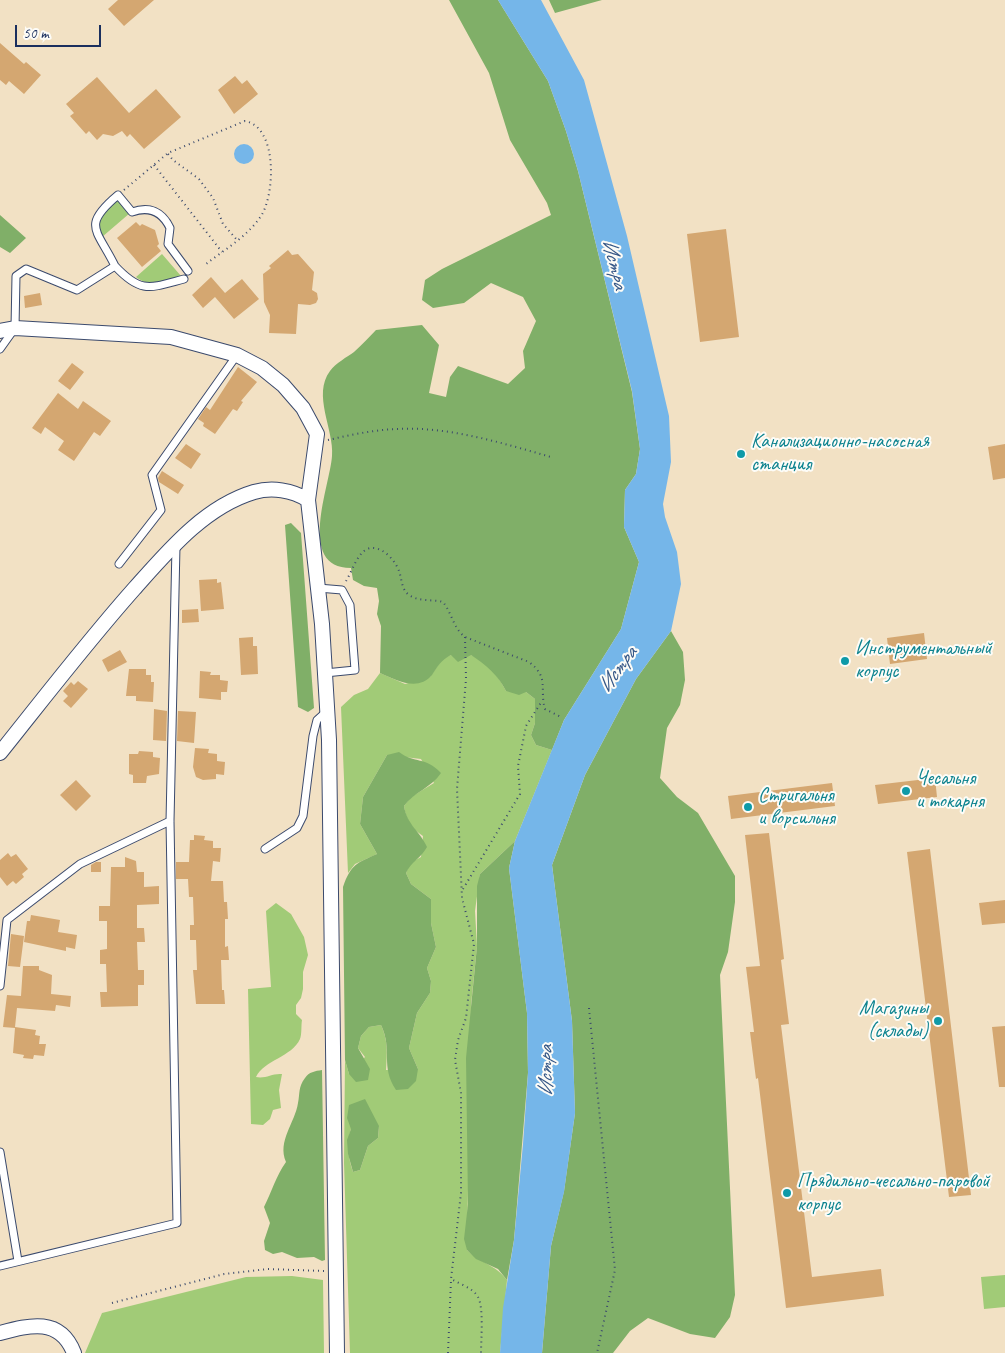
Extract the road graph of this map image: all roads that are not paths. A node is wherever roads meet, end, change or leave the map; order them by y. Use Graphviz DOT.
graph roads {
  1 [pos="115,266"];
  2 [pos="188,271"];
  3 [pos="184,279"];
  4 [pos="15,328"];
  5 [pos="0,331"];
  6 [pos="0,349"];
  7 [pos="237,355"];
  8 [pos="308,500"];
  9 [pos="176,543"];
  10 [pos="119,564"];
  11 [pos="318,588"];
  12 [pos="325,672"];
  13 [pos="327,711"];
  14 [pos="0,753"];
  15 [pos="170,821"];
  16 [pos="265,849"];
  17 [pos="0,986"];
  18 [pos="0,1152"];
  19 [pos="18,1261"];
  20 [pos="0,1266"];
  21 [pos="0,1333"];
  22 [pos="74,1353"];
  23 [pos="337,1353"];
  1 -- 2 [label="lane"];
  1 -- 3 [label="lane"];
  1 -- 4 [label="lane"];
  4 -- 5 [label="street"];
  4 -- 6 [label="lane"];
  4 -- 7 [label="street"];
  7 -- 8 [label="street"];
  7 -- 10 [label="lane"];
  8 -- 9 [label="street"];
  8 -- 11 [label="street"];
  9 -- 14 [label="street"];
  9 -- 15 [label="lane"];
  11 -- 12 [label="street"];
  11 -- 12 [label="lane"];
  12 -- 13 [label="street"];
  13 -- 16 [label="lane"];
  13 -- 23 [label="street"];
  15 -- 17 [label="lane"];
  15 -- 19 [label="lane"];
  18 -- 19 [label="lane"];
  19 -- 20 [label="lane"];
  21 -- 22 [label="street"];
}
